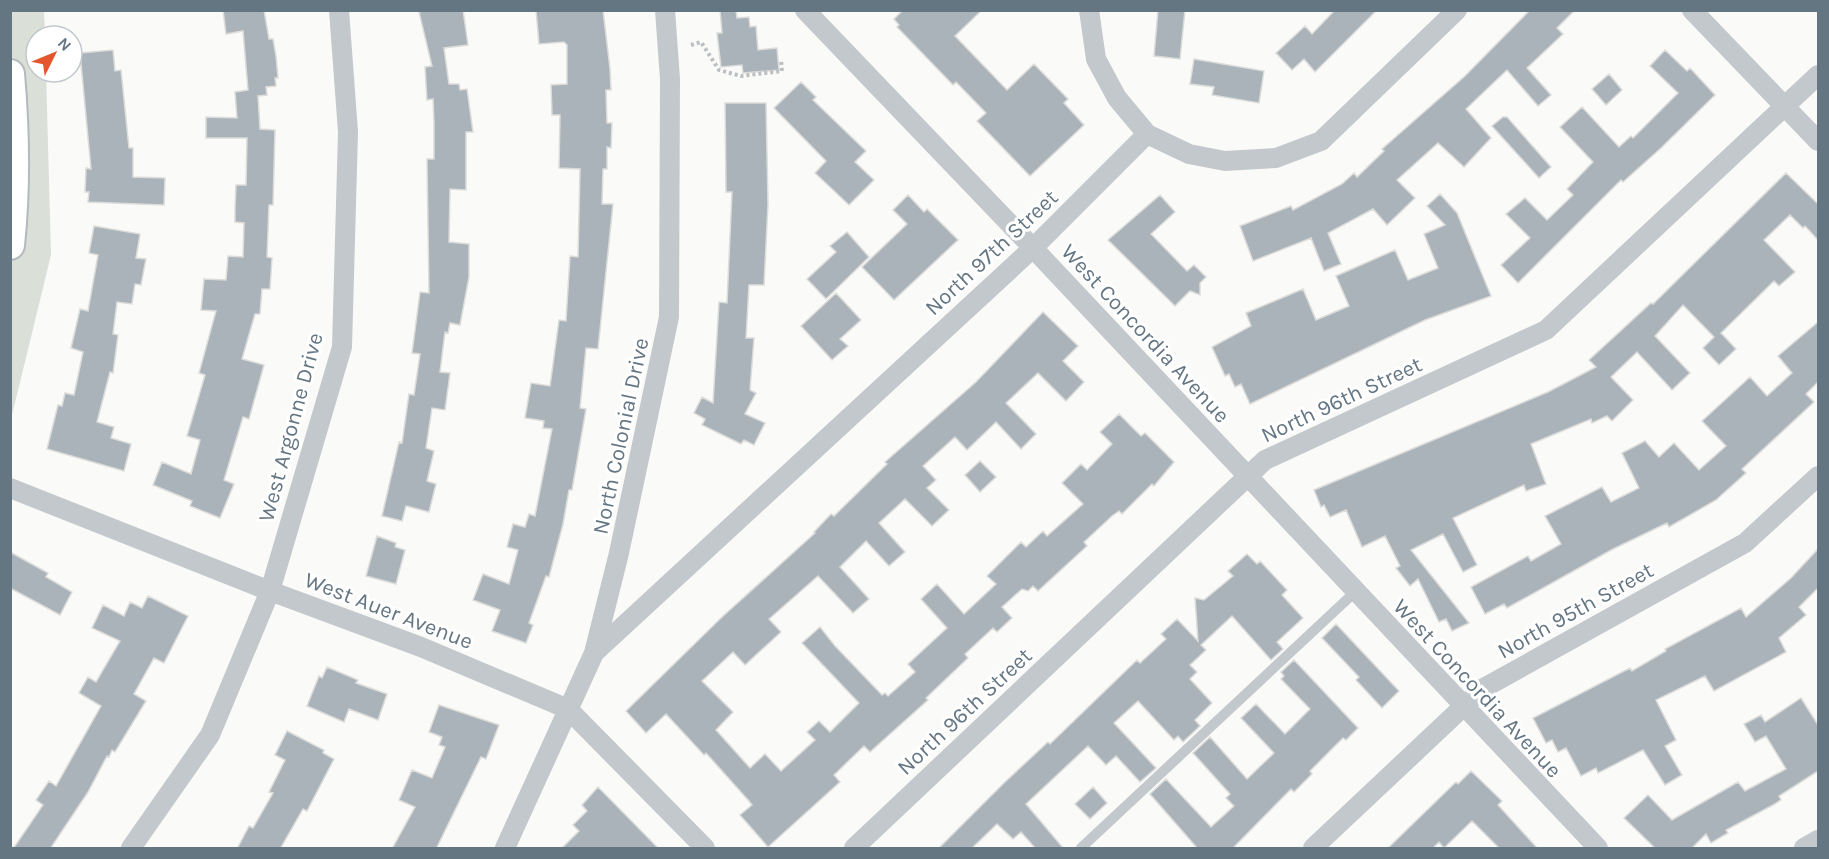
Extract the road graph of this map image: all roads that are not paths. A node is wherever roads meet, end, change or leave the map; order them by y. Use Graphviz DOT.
graph roads {
  1 [pos="339,10"];
  2 [pos="664,10"];
  3 [pos="805,10"];
  4 [pos="1089,10"];
  5 [pos="1457,10"];
  6 [pos="1692,10"];
  7 [pos="10,74"];
  8 [pos="1818,75"];
  9 [pos="1785,106"];
  10 [pos="1147,134"];
  11 [pos="1818,141"];
  12 [pos="10,245"];
  13 [pos="1033,248"];
  14 [pos="1247,476"];
  15 [pos="1818,476"];
  16 [pos="10,488"];
  17 [pos="270,591"];
  18 [pos="1355,592"];
  19 [pos="594,653"];
  20 [pos="1462,706"];
  21 [pos="568,709"];
  22 [pos="1818,840"];
  23 [pos="131,849"];
  24 [pos="505,849"];
  25 [pos="705,849"];
  26 [pos="854,849"];
  27 [pos="1081,849"];
  28 [pos="1313,849"];
  29 [pos="1598,849"];
  30 [pos="1804,849"];
  1 -- 17 [label="street, West Argonne Drive"];
  2 -- 19 [label="street, North Colonial Drive"];
  3 -- 13 [label="street, West Concordia Avenue"];
  4 -- 10 [label="street"];
  5 -- 10 [label="street"];
  6 -- 9 [label="street"];
  7 -- 12 [label="street"];
  8 -- 9 [label="street, North 96th Street"];
  9 -- 11 [label="street"];
  9 -- 14 [label="street, North 96th Street"];
  10 -- 13 [label="street, North 97th Street"];
  13 -- 14 [label="street, West Concordia Avenue"];
  13 -- 19 [label="street, North 97th Street"];
  14 -- 18 [label="street, West Concordia Avenue"];
  14 -- 26 [label="street, North 96th Street"];
  15 -- 20 [label="street, North 95th Street"];
  16 -- 17 [label="street, West Auer Avenue"];
  17 -- 21 [label="street, West Auer Avenue"];
  17 -- 23 [label="street, West Argonne Drive"];
  18 -- 20 [label="street, West Concordia Avenue"];
  18 -- 27 [label="lane"];
  19 -- 21 [label="street, North Colonial Drive"];
  20 -- 28 [label="street, North 95th Street"];
  20 -- 29 [label="street, West Concordia Avenue"];
  21 -- 24 [label="street, North Colonial Drive"];
  21 -- 25 [label="street, West Auer Avenue"];
  22 -- 30 [label="street"];
}
